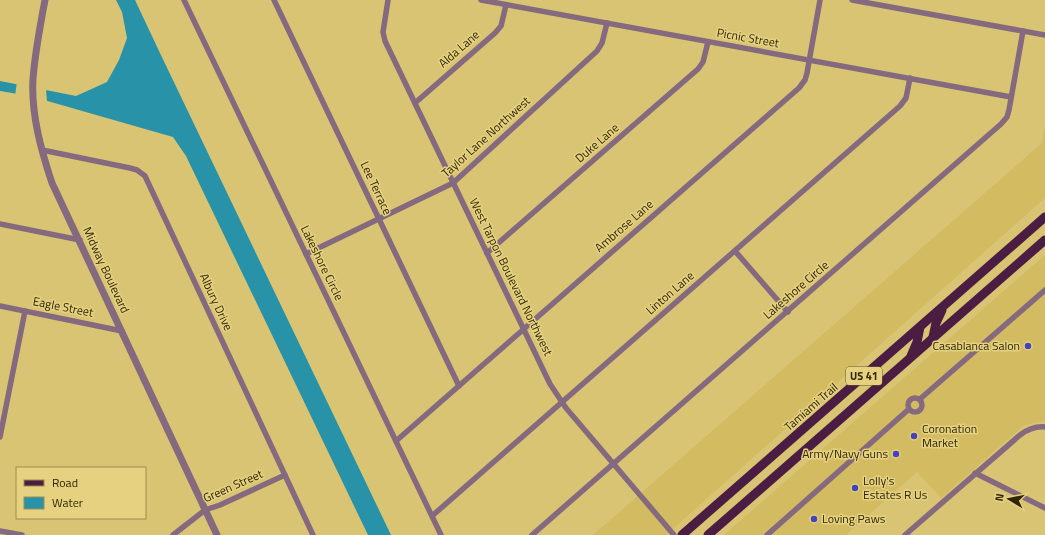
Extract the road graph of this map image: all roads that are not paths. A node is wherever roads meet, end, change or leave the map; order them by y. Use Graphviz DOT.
graph roads {
  1 [pos="45,0"];
  2 [pos="184,0"];
  3 [pos="274,0"];
  4 [pos="388,0"];
  5 [pos="481,0"];
  6 [pos="820,0"];
  7 [pos="852,0"];
  8 [pos="506,4"];
  9 [pos="607,23"];
  10 [pos="1023,31"];
  11 [pos="1045,35"];
  12 [pos="708,42"];
  13 [pos="809,60"];
  14 [pos="910,78"];
  15 [pos="1011,97"];
  16 [pos="415,103"];
  17 [pos="42,150"];
  18 [pos="453,183"];
  19 [pos="1045,217"];
  20 [pos="378,219"];
  21 [pos="0,224"];
  22 [pos="80,240"];
  23 [pos="1045,240"];
  24 [pos="735,251"];
  25 [pos="306,254"];
  26 [pos="487,254"];
  27 [pos="1045,290"];
  28 [pos="944,305"];
  29 [pos="0,306"];
  30 [pos="26,311"];
  31 [pos="788,312"];
  32 [pos="920,327"];
  33 [pos="524,329"];
  34 [pos="122,331"];
  35 [pos="934,338"];
  36 [pos="909,359"];
  37 [pos="459,386"];
  38 [pos="920,400"];
  39 [pos="562,403"];
  40 [pos="909,409"];
  41 [pos="1045,427"];
  42 [pos="0,437"];
  43 [pos="396,441"];
  44 [pos="614,464"];
  45 [pos="975,473"];
  46 [pos="285,475"];
  47 [pos="1045,508"];
  48 [pos="206,510"];
  49 [pos="432,516"];
  50 [pos="0,531"];
  51 [pos="907,533"];
  52 [pos="22,535"];
  53 [pos="173,535"];
  54 [pos="217,535"];
  55 [pos="313,535"];
  56 [pos="441,535"];
  57 [pos="532,535"];
  58 [pos="674,535"];
  59 [pos="682,535"];
  60 [pos="708,535"];
  61 [pos="767,535"];
  62 [pos="916,535"];
  1 -- 17 [label="street, Midway Boulevard"];
  2 -- 25 [label="street, Lakeshore Circle"];
  3 -- 20 [label="street, Lee Terrace"];
  4 -- 16 [label="street, West Tarpon Boulevard Northwest"];
  5 -- 8 [label="street, Picnic Street"];
  6 -- 13 [label="street, Ambrose Lane"];
  7 -- 10 [label="street"];
  8 -- 9 [label="street, Picnic Street"];
  8 -- 16 [label="street, Alda Lane"];
  9 -- 12 [label="street, Picnic Street"];
  9 -- 18 [label="street, Taylor Lane Northwest"];
  10 -- 11 [label="street"];
  10 -- 15 [label="street, Lakeshore Circle"];
  12 -- 13 [label="street, Picnic Street"];
  12 -- 26 [label="street, Duke Lane"];
  13 -- 14 [label="street, Picnic Street"];
  13 -- 33 [label="street, Ambrose Lane"];
  14 -- 15 [label="street, Picnic Street"];
  14 -- 24 [label="street, Linton Lane"];
  15 -- 31 [label="street, Lakeshore Circle"];
  16 -- 18 [label="street, West Tarpon Boulevard Northwest"];
  17 -- 22 [label="street, Midway Boulevard"];
  17 -- 46 [label="street, Albury Drive"];
  18 -- 20 [label="street, Taylor Lane Northwest"];
  18 -- 26 [label="street, West Tarpon Boulevard Northwest"];
  19 -- 28 [label="main road, Tamiami Trail / US 41"];
  20 -- 25 [label="street, Taylor Lane Northwest"];
  20 -- 37 [label="street, Lee Terrace"];
  21 -- 22 [label="street"];
  22 -- 34 [label="street, Midway Boulevard"];
  23 -- 35 [label="main road, US 41"];
  24 -- 31 [label="street"];
  24 -- 39 [label="street, Linton Lane"];
  25 -- 43 [label="street, Lakeshore Circle"];
  26 -- 33 [label="street, West Tarpon Boulevard Northwest"];
  27 -- 38 [label="street"];
  28 -- 32 [label="main road, Tamiami Trail / US 41"];
  28 -- 35 [label="main road"];
  29 -- 30 [label="street, Eagle Street"];
  30 -- 34 [label="street, Eagle Street"];
  30 -- 42 [label="street"];
  31 -- 44 [label="street, Lakeshore Circle"];
  32 -- 36 [label="main road"];
  32 -- 59 [label="main road, Tamiami Trail / US 41"];
  33 -- 37 [label="street, Ambrose Lane"];
  33 -- 39 [label="street, West Tarpon Boulevard Northwest"];
  34 -- 48 [label="street, Midway Boulevard"];
  35 -- 36 [label="main road, US 41"];
  36 -- 60 [label="main road, US 41"];
  37 -- 43 [label="street, Ambrose Lane"];
  38 -- 40 [label="street"];
  38 -- 40 [label="street"];
  39 -- 44 [label="street, West Tarpon Boulevard Northwest"];
  39 -- 49 [label="street, Linton Lane"];
  40 -- 61 [label="street"];
  41 -- 45 [label="street"];
  43 -- 49 [label="street, Lakeshore Circle"];
  44 -- 57 [label="street, Lakeshore Circle"];
  44 -- 58 [label="street, West Tarpon Boulevard Northwest"];
  45 -- 47 [label="street"];
  45 -- 51 [label="street"];
  46 -- 48 [label="street, Green Street"];
  46 -- 55 [label="street, Albury Drive"];
  48 -- 53 [label="street, Green Street"];
  48 -- 54 [label="street, Midway Boulevard"];
  49 -- 56 [label="street, Lakeshore Circle"];
  50 -- 52 [label="street"];
  51 -- 62 [label="street"];
}
